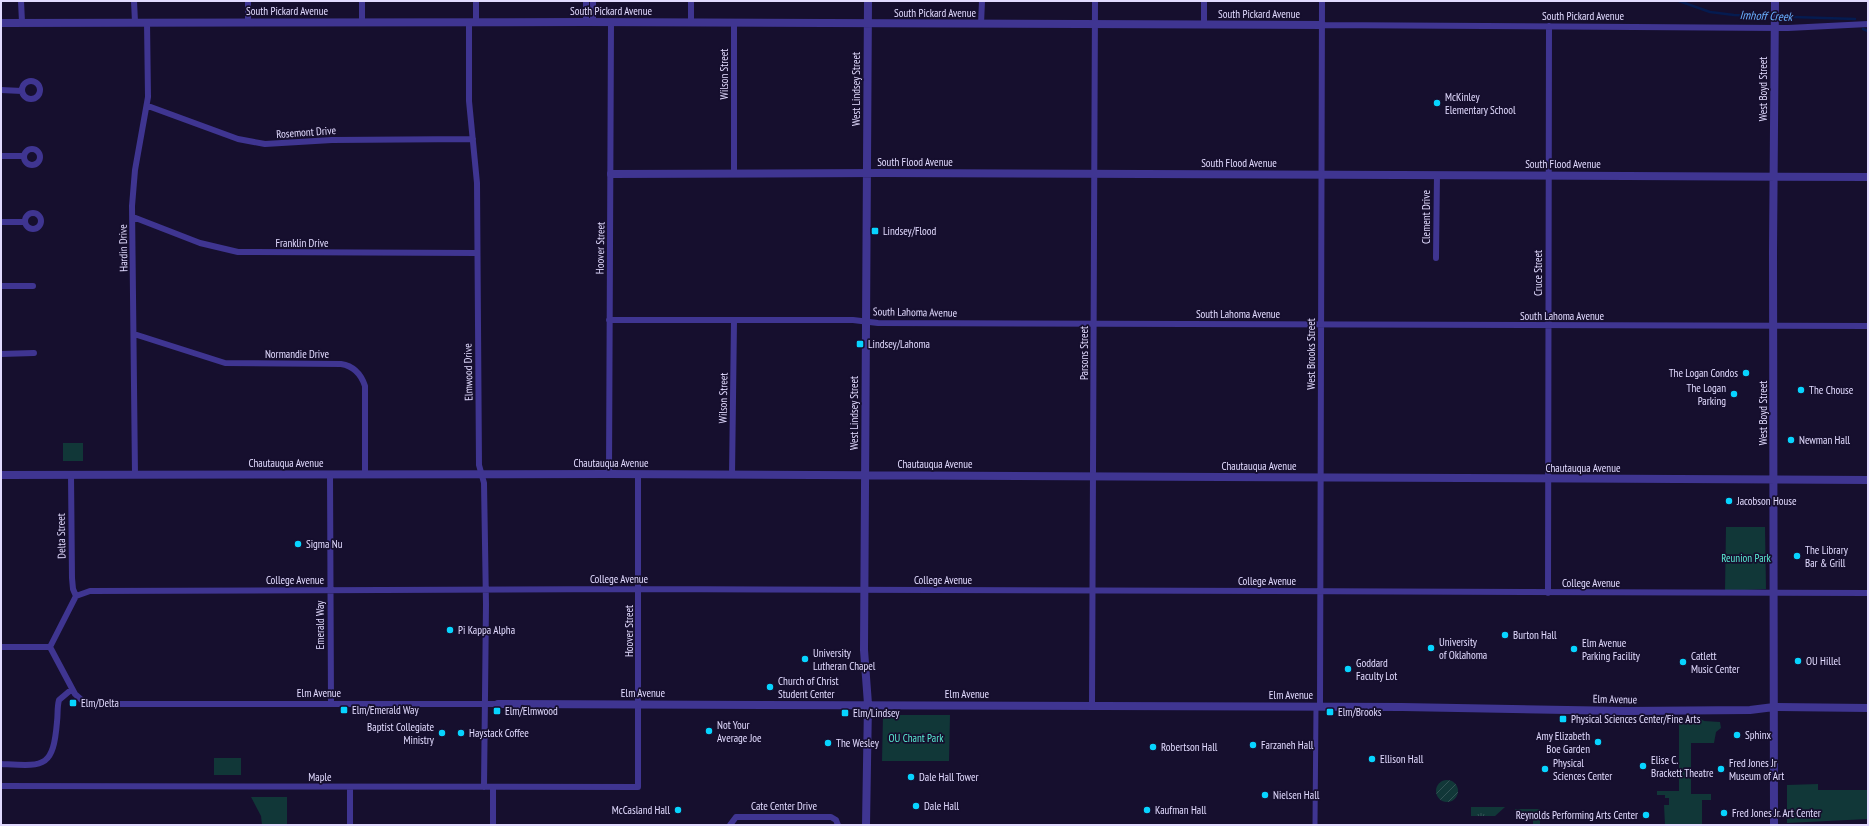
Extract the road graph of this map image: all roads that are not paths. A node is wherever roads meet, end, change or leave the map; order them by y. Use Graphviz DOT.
graph roads {
  1 [pos="21,1"];
  2 [pos="134,1"];
  3 [pos="248,1"];
  4 [pos="362,1"];
  5 [pos="476,1"];
  6 [pos="586,1"];
  7 [pos="593,1"];
  8 [pos="691,1"];
  9 [pos="868,1"];
  10 [pos="982,1"];
  11 [pos="1096,1"];
  12 [pos="1204,1"];
  13 [pos="1322,1"];
  14 [pos="1775,4"];
  15 [pos="22,22"];
  16 [pos="135,22"];
  17 [pos="147,22"];
  18 [pos="248,22"];
  19 [pos="362,22"];
  20 [pos="472,22"];
  21 [pos="589,22"];
  22 [pos="691,22"];
  23 [pos="1,23"];
  24 [pos="611,23"];
  25 [pos="734,23"];
  26 [pos="868,23"];
  27 [pos="981,24"];
  28 [pos="1096,24"];
  29 [pos="1868,24"];
  30 [pos="1204,25"];
  31 [pos="1322,25"];
  32 [pos="1549,26"];
  33 [pos="1775,26"];
  34 [pos="1,90"];
  35 [pos="22,91"];
  36 [pos="148,106"];
  37 [pos="473,139"];
  38 [pos="1,156"];
  39 [pos="24,156"];
  40 [pos="1094,173"];
  41 [pos="610,174"];
  42 [pos="734,174"];
  43 [pos="867,174"];
  44 [pos="1321,174"];
  45 [pos="1437,175"];
  46 [pos="1548,175"];
  47 [pos="1773,176"];
  48 [pos="1868,177"];
  49 [pos="132,218"];
  50 [pos="1,222"];
  51 [pos="24,222"];
  52 [pos="477,253"];
  53 [pos="1436,258"];
  54 [pos="1,286"];
  55 [pos="33,286"];
  56 [pos="609,320"];
  57 [pos="734,321"];
  58 [pos="866,322"];
  59 [pos="1094,323"];
  60 [pos="1321,324"];
  61 [pos="1548,326"];
  62 [pos="1774,326"];
  63 [pos="1868,326"];
  64 [pos="134,334"];
  65 [pos="34,353"];
  66 [pos="1,354"];
  67 [pos="135,474"];
  68 [pos="330,474"];
  69 [pos="365,474"];
  70 [pos="482,474"];
  71 [pos="609,474"];
  72 [pos="638,474"];
  73 [pos="1,475"];
  74 [pos="71,475"];
  75 [pos="732,475"];
  76 [pos="865,475"];
  77 [pos="1093,476"];
  78 [pos="1321,478"];
  79 [pos="1547,479"];
  80 [pos="1774,479"];
  81 [pos="1868,480"];
  82 [pos="639,589"];
  83 [pos="865,589"];
  84 [pos="330,590"];
  85 [pos="485,590"];
  86 [pos="1093,590"];
  87 [pos="1320,592"];
  88 [pos="1548,593"];
  89 [pos="1773,593"];
  90 [pos="1868,593"];
  91 [pos="76,596"];
  92 [pos="50,647"];
  93 [pos="1,648"];
  94 [pos="72,689"];
  95 [pos="331,704"];
  96 [pos="485,704"];
  97 [pos="498,704"];
  98 [pos="640,704"];
  99 [pos="868,704"];
  100 [pos="1092,705"];
  101 [pos="1318,706"];
  102 [pos="1774,707"];
  103 [pos="1868,708"];
  104 [pos="1,764"];
  105 [pos="1,786"];
  106 [pos="350,787"];
  107 [pos="484,787"];
  108 [pos="493,787"];
  109 [pos="638,787"];
  110 [pos="350,825"];
  111 [pos="493,825"];
  112 [pos="730,825"];
  113 [pos="838,825"];
  114 [pos="866,825"];
  115 [pos="1315,825"];
  116 [pos="1774,825"];
  1 -- 15 [label="street"];
  2 -- 16 [label="street"];
  3 -- 18 [label="street"];
  4 -- 19 [label="street"];
  5 -- 20 [label="street, Elmwood Drive"];
  6 -- 21 [label="street"];
  7 -- 21 [label="street"];
  8 -- 22 [label="street"];
  9 -- 26 [label="street, West Lindsey Street"];
  10 -- 27 [label="street"];
  11 -- 28 [label="street, Parsons Street"];
  12 -- 30 [label="street"];
  13 -- 31 [label="street, West Brooks Street"];
  14 -- 33 [label="street, West Boyd Street"];
  15 -- 16 [label="street, South Pickard Avenue"];
  15 -- 23 [label="street, South Pickard Avenue"];
  16 -- 17 [label="street, South Pickard Avenue"];
  17 -- 18 [label="street, South Pickard Avenue"];
  17 -- 36 [label="street, Hardin Drive"];
  18 -- 19 [label="street, South Pickard Avenue"];
  19 -- 20 [label="street, South Pickard Avenue"];
  20 -- 21 [label="street, South Pickard Avenue"];
  20 -- 37 [label="street, Elmwood Drive"];
  21 -- 24 [label="street, South Pickard Avenue"];
  22 -- 24 [label="street, South Pickard Avenue"];
  22 -- 25 [label="street, South Pickard Avenue"];
  24 -- 41 [label="street, Hoover Street"];
  25 -- 26 [label="street, South Pickard Avenue"];
  25 -- 42 [label="street, Wilson Street"];
  26 -- 27 [label="street, South Pickard Avenue"];
  26 -- 43 [label="street, West Lindsey Street"];
  27 -- 28 [label="street, South Pickard Avenue"];
  28 -- 30 [label="street, South Pickard Avenue"];
  28 -- 40 [label="street, Parsons Street"];
  29 -- 33 [label="street, South Pickard Avenue"];
  30 -- 31 [label="street, South Pickard Avenue"];
  31 -- 32 [label="street, South Pickard Avenue"];
  31 -- 44 [label="street, West Brooks Street"];
  32 -- 33 [label="street, South Pickard Avenue"];
  32 -- 46 [label="street, Cruce Street"];
  33 -- 47 [label="street, West Boyd Street"];
  34 -- 35 [label="street"];
  36 -- 37 [label="street, Rosemont Drive"];
  36 -- 49 [label="street, Hardin Drive"];
  37 -- 52 [label="street, Elmwood Drive"];
  38 -- 39 [label="street"];
  40 -- 43 [label="street, South Flood Avenue"];
  40 -- 44 [label="street, South Flood Avenue"];
  40 -- 59 [label="street, Parsons Street"];
  41 -- 42 [label="street, South Flood Avenue"];
  41 -- 56 [label="street, Hoover Street"];
  42 -- 43 [label="street, South Flood Avenue"];
  43 -- 58 [label="street, West Lindsey Street"];
  44 -- 45 [label="street, South Flood Avenue"];
  44 -- 60 [label="street, West Brooks Street"];
  45 -- 46 [label="street, South Flood Avenue"];
  45 -- 53 [label="street, Clement Drive"];
  46 -- 47 [label="street, South Flood Avenue"];
  46 -- 61 [label="street, Cruce Street"];
  47 -- 48 [label="street, South Flood Avenue"];
  47 -- 62 [label="street, West Boyd Street"];
  49 -- 52 [label="street, Franklin Drive"];
  49 -- 64 [label="street, Hardin Drive"];
  50 -- 51 [label="street"];
  52 -- 70 [label="street, Elmwood Drive"];
  54 -- 55 [label="street"];
  56 -- 57 [label="street, South Lahoma Avenue"];
  56 -- 71 [label="street, Hoover Street"];
  57 -- 58 [label="street, South Lahoma Avenue"];
  57 -- 75 [label="street, Wilson Street"];
  58 -- 59 [label="street, South Lahoma Avenue"];
  58 -- 76 [label="street, West Lindsey Street"];
  59 -- 60 [label="street, South Lahoma Avenue"];
  59 -- 77 [label="street, Parsons Street"];
  60 -- 61 [label="street, South Lahoma Avenue"];
  60 -- 78 [label="street, West Brooks Street"];
  61 -- 62 [label="street, South Lahoma Avenue"];
  61 -- 79 [label="street, Cruce Street"];
  62 -- 63 [label="street, South Lahoma Avenue"];
  62 -- 80 [label="street, West Boyd Street"];
  64 -- 67 [label="street, Hardin Drive"];
  64 -- 69 [label="street, Normandie Drive"];
  65 -- 66 [label="street"];
  67 -- 68 [label="street, Chautauqua Avenue"];
  67 -- 74 [label="street, Chautauqua Avenue"];
  68 -- 69 [label="street, Chautauqua Avenue"];
  68 -- 84 [label="street, Emerald Way"];
  69 -- 70 [label="street, Chautauqua Avenue"];
  70 -- 71 [label="street, Chautauqua Avenue"];
  70 -- 85 [label="street, Elmwood Drive"];
  71 -- 72 [label="street, Chautauqua Avenue"];
  72 -- 75 [label="street, Chautauqua Avenue"];
  72 -- 82 [label="street, Hoover Street"];
  73 -- 74 [label="street, Chautauqua Avenue"];
  74 -- 91 [label="street, Delta Street"];
  75 -- 76 [label="street, Chautauqua Avenue"];
  76 -- 77 [label="street, Chautauqua Avenue"];
  76 -- 83 [label="street, West Lindsey Street"];
  77 -- 78 [label="street, Chautauqua Avenue"];
  77 -- 86 [label="street, Parsons Street"];
  78 -- 79 [label="street, Chautauqua Avenue"];
  78 -- 87 [label="street, West Brooks Street"];
  79 -- 80 [label="street, Chautauqua Avenue"];
  79 -- 88 [label="street, Cruce Street"];
  80 -- 81 [label="street, Chautauqua Avenue"];
  80 -- 89 [label="street, West Boyd Street"];
  82 -- 83 [label="street, College Avenue"];
  82 -- 85 [label="street, College Avenue"];
  82 -- 98 [label="street, Hoover Street"];
  83 -- 86 [label="street, College Avenue"];
  83 -- 99 [label="street, West Lindsey Street"];
  84 -- 85 [label="street, College Avenue"];
  84 -- 91 [label="street, College Avenue"];
  84 -- 95 [label="street, Emerald Way"];
  85 -- 96 [label="street, Elmwood Drive"];
  86 -- 87 [label="street, College Avenue"];
  86 -- 100 [label="street, Parsons Street"];
  87 -- 88 [label="street, College Avenue"];
  87 -- 101 [label="street, West Brooks Street"];
  88 -- 89 [label="street, College Avenue"];
  89 -- 90 [label="street, College Avenue"];
  89 -- 102 [label="street, West Boyd Street"];
  91 -- 92 [label="street"];
  92 -- 93 [label="street"];
  92 -- 94 [label="street, Elm Avenue"];
  94 -- 95 [label="street, Elm Avenue"];
  94 -- 104 [label="street"];
  95 -- 96 [label="street, Elm Avenue"];
  96 -- 97 [label="street, Elm Avenue"];
  96 -- 107 [label="street, Elmwood Drive"];
  97 -- 98 [label="street, Elm Avenue"];
  98 -- 99 [label="street, Elm Avenue"];
  98 -- 109 [label="street, Hoover Street"];
  99 -- 100 [label="street, Elm Avenue"];
  99 -- 114 [label="street, West Lindsey Street"];
  100 -- 101 [label="street, Elm Avenue"];
  101 -- 102 [label="street, Elm Avenue"];
  101 -- 115 [label="street, West Brooks Street"];
  102 -- 103 [label="street, Elm Avenue"];
  102 -- 116 [label="street, West Boyd Street"];
  105 -- 106 [label="street, Maple"];
  106 -- 107 [label="street, Maple"];
  106 -- 110 [label="street"];
  107 -- 108 [label="street, Maple"];
  108 -- 109 [label="street, Maple"];
  108 -- 111 [label="street"];
  112 -- 113 [label="street, Cate Center Drive"];
}
